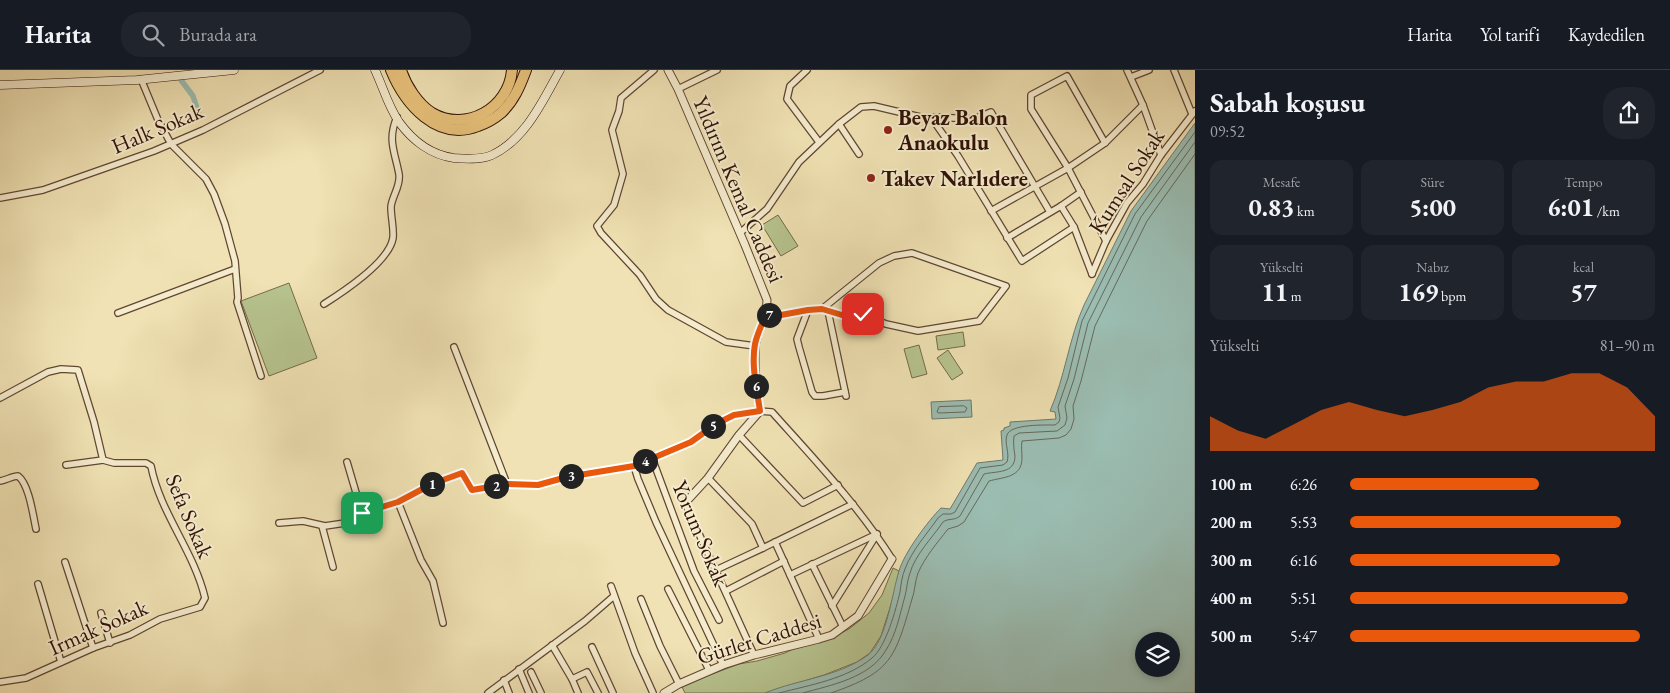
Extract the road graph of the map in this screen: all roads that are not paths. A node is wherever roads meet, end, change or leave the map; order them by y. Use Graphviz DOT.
graph roads {
  1 [pos="234,70"];
  2 [pos="320,70"];
  3 [pos="375,70"];
  4 [pos="391,70"];
  5 [pos="401,70"];
  6 [pos="512,70"];
  7 [pos="526,70"];
  8 [pos="560,70"];
  9 [pos="654,70"];
  10 [pos="668,70"];
  11 [pos="717,70"];
  12 [pos="807,70"];
  13 [pos="1127,70"];
  14 [pos="1148,70"];
  15 [pos="1174,70"];
  16 [pos="224,71"];
  17 [pos="1131,77"];
  18 [pos="141,79"];
  19 [pos="0,85"];
  20 [pos="678,89"];
  21 [pos="1143,105"];
  22 [pos="1193,112"];
  23 [pos="396,117"];
  24 [pos="933,120"];
  25 [pos="839,124"];
  26 [pos="819,142"];
  27 [pos="1105,143"];
  28 [pos="171,144"];
  29 [pos="859,154"];
  30 [pos="1161,155"];
  31 [pos="1068,168"];
  32 [pos="1034,186"];
  33 [pos="1081,192"];
  34 [pos="0,198"];
  35 [pos="1060,206"];
  36 [pos="991,211"];
  37 [pos="1050,212"];
  38 [pos="1074,227"];
  39 [pos="740,233"];
  40 [pos="1007,238"];
  41 [pos="1106,241"];
  42 [pos="235,269"];
  43 [pos="324,304"];
  44 [pos="808,310"];
  45 [pos="825,310"];
  46 [pos="118,313"];
  47 [pos="766,315"];
  48 [pos="755,346"];
  49 [pos="454,347"];
  50 [pos="261,376"];
  51 [pos="0,398"];
  52 [pos="760,411"];
  53 [pos="739,435"];
  54 [pos="652,458"];
  55 [pos="103,460"];
  56 [pos="346,462"];
  57 [pos="66,465"];
  58 [pos="634,466"];
  59 [pos="708,478"];
  60 [pos="0,481"];
  61 [pos="507,484"];
  62 [pos="838,485"];
  63 [pos="398,502"];
  64 [pos="686,503"];
  65 [pos="853,504"];
  66 [pos="362,513"];
  67 [pos="279,523"];
  68 [pos="322,526"];
  69 [pos="36,529"];
  70 [pos="877,534"];
  71 [pos="775,542"];
  72 [pos="763,548"];
  73 [pos="892,559"];
  74 [pos="784,561"];
  75 [pos="64,562"];
  76 [pos="812,564"];
  77 [pos="333,567"];
  78 [pos="716,570"];
  79 [pos="790,575"];
  80 [pos="38,584"];
  81 [pos="611,586"];
  82 [pos="668,589"];
  83 [pos="726,591"];
  84 [pos="614,596"];
  85 [pos="204,598"];
  86 [pos="641,599"];
  87 [pos="832,606"];
  88 [pos="101,613"];
  89 [pos="719,620"];
  90 [pos="443,623"];
  91 [pos="844,627"];
  92 [pos="819,639"];
  93 [pos="110,643"];
  94 [pos="552,645"];
  95 [pos="592,647"];
  96 [pos="93,648"];
  97 [pos="754,655"];
  98 [pos="61,662"];
  99 [pos="723,665"];
  100 [pos="519,669"];
  101 [pos="709,670"];
  102 [pos="531,672"];
  103 [pos="572,679"];
  104 [pos="504,680"];
  105 [pos="0,682"];
  106 [pos="679,684"];
  107 [pos="488,693"];
  108 [pos="509,693"];
  109 [pos="529,693"];
  110 [pos="541,693"];
  111 [pos="578,693"];
  112 [pos="598,693"];
  113 [pos="613,693"];
  114 [pos="653,693"];
  115 [pos="664,693"];
  1 -- 16 [label="main road"];
  2 -- 28 [label="street, Halk Sokak"];
  3 -- 23 [label="main road"];
  4 -- 7 [label="highway"];
  5 -- 6 [label="highway"];
  8 -- 23 [label="main road"];
  9 -- 48 [label="street"];
  10 -- 20 [label="street, Yıldırım Kemal Caddesi"];
  11 -- 20 [label="street"];
  12 -- 26 [label="street"];
  13 -- 17 [label="street"];
  14 -- 17 [label="street"];
  15 -- 22 [label="street"];
  16 -- 18 [label="main road"];
  17 -- 21 [label="street"];
  18 -- 19 [label="main road"];
  18 -- 28 [label="street"];
  20 -- 39 [label="street, Yıldırım Kemal Caddesi"];
  21 -- 27 [label="street"];
  21 -- 30 [label="street"];
  22 -- 30 [label="street, Kumsal Sokak"];
  23 -- 43 [label="street"];
  24 -- 25 [label="street"];
  24 -- 32 [label="street"];
  24 -- 36 [label="street"];
  25 -- 26 [label="street"];
  25 -- 29 [label="street"];
  26 -- 39 [label="street"];
  27 -- 31 [label="street"];
  27 -- 31 [label="street"];
  28 -- 34 [label="street, Halk Sokak"];
  28 -- 42 [label="street"];
  30 -- 41 [label="street, Kumsal Sokak"];
  31 -- 32 [label="street"];
  31 -- 33 [label="street"];
  32 -- 36 [label="street"];
  32 -- 37 [label="street"];
  33 -- 35 [label="street"];
  33 -- 41 [label="street"];
  35 -- 37 [label="street"];
  35 -- 38 [label="street"];
  36 -- 40 [label="street"];
  37 -- 40 [label="street"];
  38 -- 40 [label="street"];
  38 -- 41 [label="street, Kumsal Sokak"];
  39 -- 47 [label="street, Yıldırım Kemal Caddesi"];
  42 -- 46 [label="street"];
  42 -- 50 [label="street"];
  44 -- 45 [label="street"];
  44 -- 45 [label="street"];
  44 -- 47 [label="street"];
  45 -- 45 [label="street"];
  47 -- 48 [label="street, Yıldırım Kemal Caddesi"];
  48 -- 52 [label="street, Yıldırım Kemal Caddesi"];
  49 -- 61 [label="street"];
  51 -- 55 [label="street"];
  52 -- 53 [label="street"];
  52 -- 54 [label="street"];
  52 -- 62 [label="street"];
  53 -- 59 [label="street"];
  53 -- 62 [label="street"];
  54 -- 58 [label="street"];
  54 -- 89 [label="street, Yorum Sokak"];
  55 -- 57 [label="street"];
  55 -- 85 [label="street, Sefa Sokak"];
  56 -- 66 [label="street"];
  58 -- 61 [label="street"];
  58 -- 99 [label="street"];
  59 -- 64 [label="street"];
  59 -- 72 [label="street"];
  60 -- 69 [label="street"];
  61 -- 63 [label="street"];
  62 -- 65 [label="street"];
  63 -- 66 [label="street"];
  63 -- 90 [label="street"];
  64 -- 78 [label="street"];
  65 -- 70 [label="street"];
  65 -- 71 [label="street"];
  66 -- 68 [label="street"];
  67 -- 68 [label="street"];
  68 -- 77 [label="street"];
  70 -- 73 [label="street"];
  70 -- 76 [label="street"];
  70 -- 87 [label="street"];
  71 -- 72 [label="street"];
  71 -- 74 [label="street"];
  72 -- 78 [label="street"];
  73 -- 91 [label="street, Gürler Caddesi"];
  74 -- 79 [label="street"];
  74 -- 83 [label="street"];
  75 -- 96 [label="street"];
  76 -- 79 [label="street"];
  76 -- 87 [label="street"];
  78 -- 83 [label="street"];
  79 -- 92 [label="street"];
  80 -- 98 [label="street"];
  81 -- 84 [label="street"];
  82 -- 101 [label="street"];
  83 -- 97 [label="street"];
  84 -- 94 [label="street"];
  84 -- 114 [label="street"];
  85 -- 93 [label="street, Irmak Sokak"];
  86 -- 106 [label="street"];
  87 -- 91 [label="street"];
  88 -- 93 [label="street"];
  91 -- 92 [label="street, Gürler Caddesi"];
  92 -- 97 [label="street, Gürler Caddesi"];
  93 -- 96 [label="street, Irmak Sokak"];
  94 -- 100 [label="street"];
  94 -- 103 [label="street"];
  95 -- 113 [label="street"];
  96 -- 98 [label="street, Irmak Sokak"];
  97 -- 99 [label="street, Gürler Caddesi"];
  98 -- 105 [label="street, Irmak Sokak"];
  99 -- 101 [label="street, Gürler Caddesi"];
  100 -- 104 [label="street"];
  100 -- 109 [label="street"];
  101 -- 106 [label="street, Gürler Caddesi"];
  102 -- 110 [label="street"];
  103 -- 111 [label="street"];
  103 -- 112 [label="street"];
  104 -- 107 [label="street"];
  104 -- 108 [label="street"];
  106 -- 115 [label="street, Gürler Caddesi"];
}
